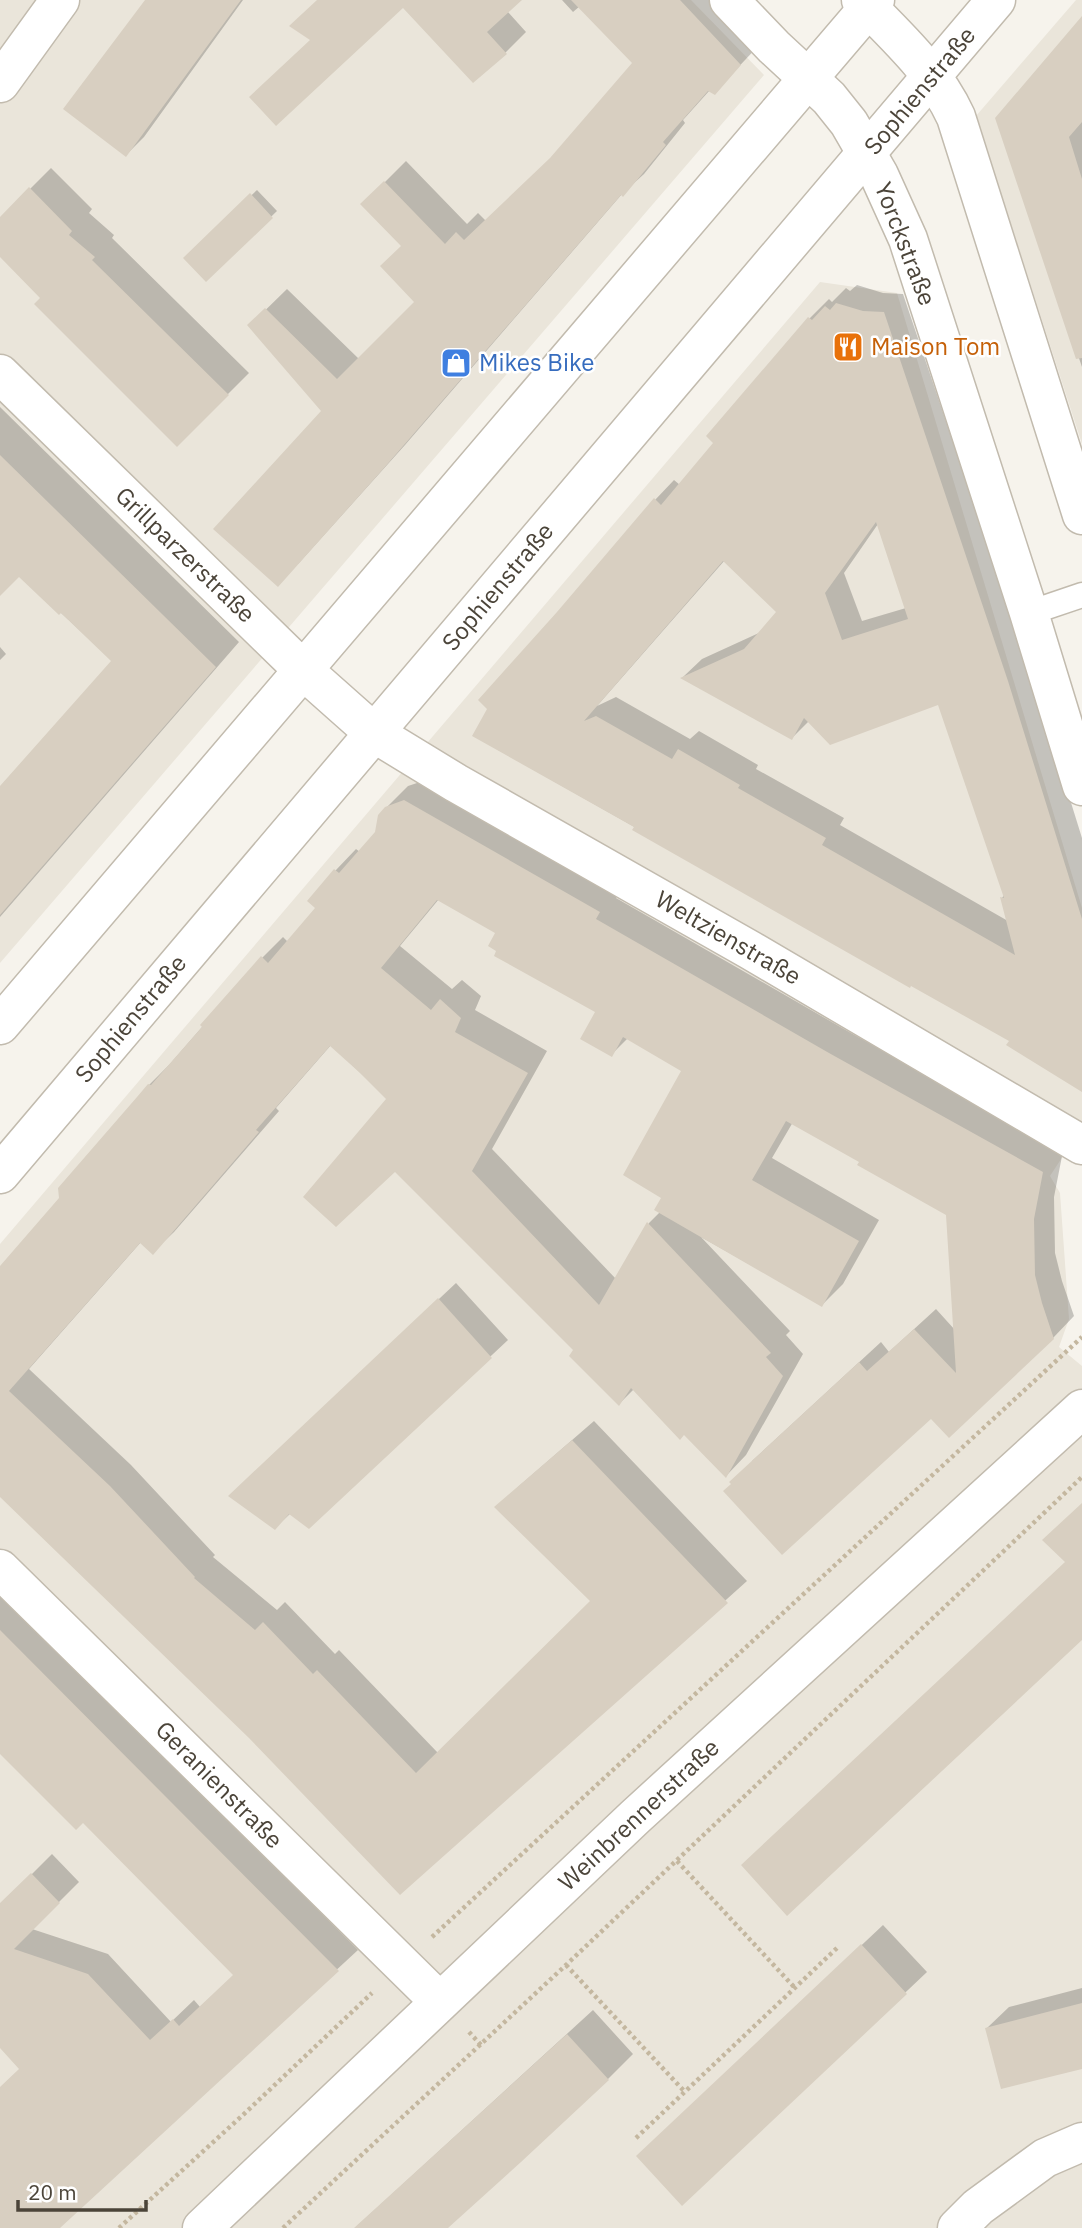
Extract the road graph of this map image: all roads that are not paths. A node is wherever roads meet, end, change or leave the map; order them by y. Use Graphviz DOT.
graph roads {
  1 [pos="60,0"];
  2 [pos="729,0"];
  3 [pos="996,0"];
  4 [pos="868,3"];
  5 [pos="931,75"];
  6 [pos="808,78"];
  7 [pos="0,83"];
  8 [pos="868,153"];
  9 [pos="0,374"];
  10 [pos="1081,505"];
  11 [pos="1082,596"];
  12 [pos="1028,613"];
  13 [pos="303,670"];
  14 [pos="374,733"];
  15 [pos="1082,786"];
  16 [pos="0,1025"];
  17 [pos="1082,1145"];
  18 [pos="0,1174"];
  19 [pos="1082,1409"];
  20 [pos="0,1569"];
  21 [pos="439,2001"];
  22 [pos="1082,2142"];
  23 [pos="202,2228"];
  24 [pos="957,2228"];
  1 -- 7 [label="street"];
  2 -- 6 [label="street, Yorckstraße"];
  3 -- 5 [label="street, Sophienstraße"];
  4 -- 5 [label="street"];
  4 -- 6 [label="street"];
  5 -- 8 [label="street, Sophienstraße"];
  5 -- 10 [label="street"];
  6 -- 8 [label="street, Yorckstraße"];
  6 -- 13 [label="street"];
  8 -- 12 [label="street, Yorckstraße"];
  8 -- 14 [label="street, Sophienstraße"];
  9 -- 13 [label="street, Grillparzerstraße"];
  11 -- 12 [label="lane"];
  12 -- 15 [label="street, Yorckstraße"];
  13 -- 14 [label="street, Grillparzerstraße"];
  13 -- 16 [label="street"];
  14 -- 17 [label="street, Weltzienstraße"];
  14 -- 18 [label="street, Sophienstraße"];
  19 -- 21 [label="street, Weinbrennerstraße"];
  20 -- 21 [label="street, Geranienstraße"];
  21 -- 23 [label="street, Weinbrennerstraße"];
  22 -- 24 [label="street"];
}
